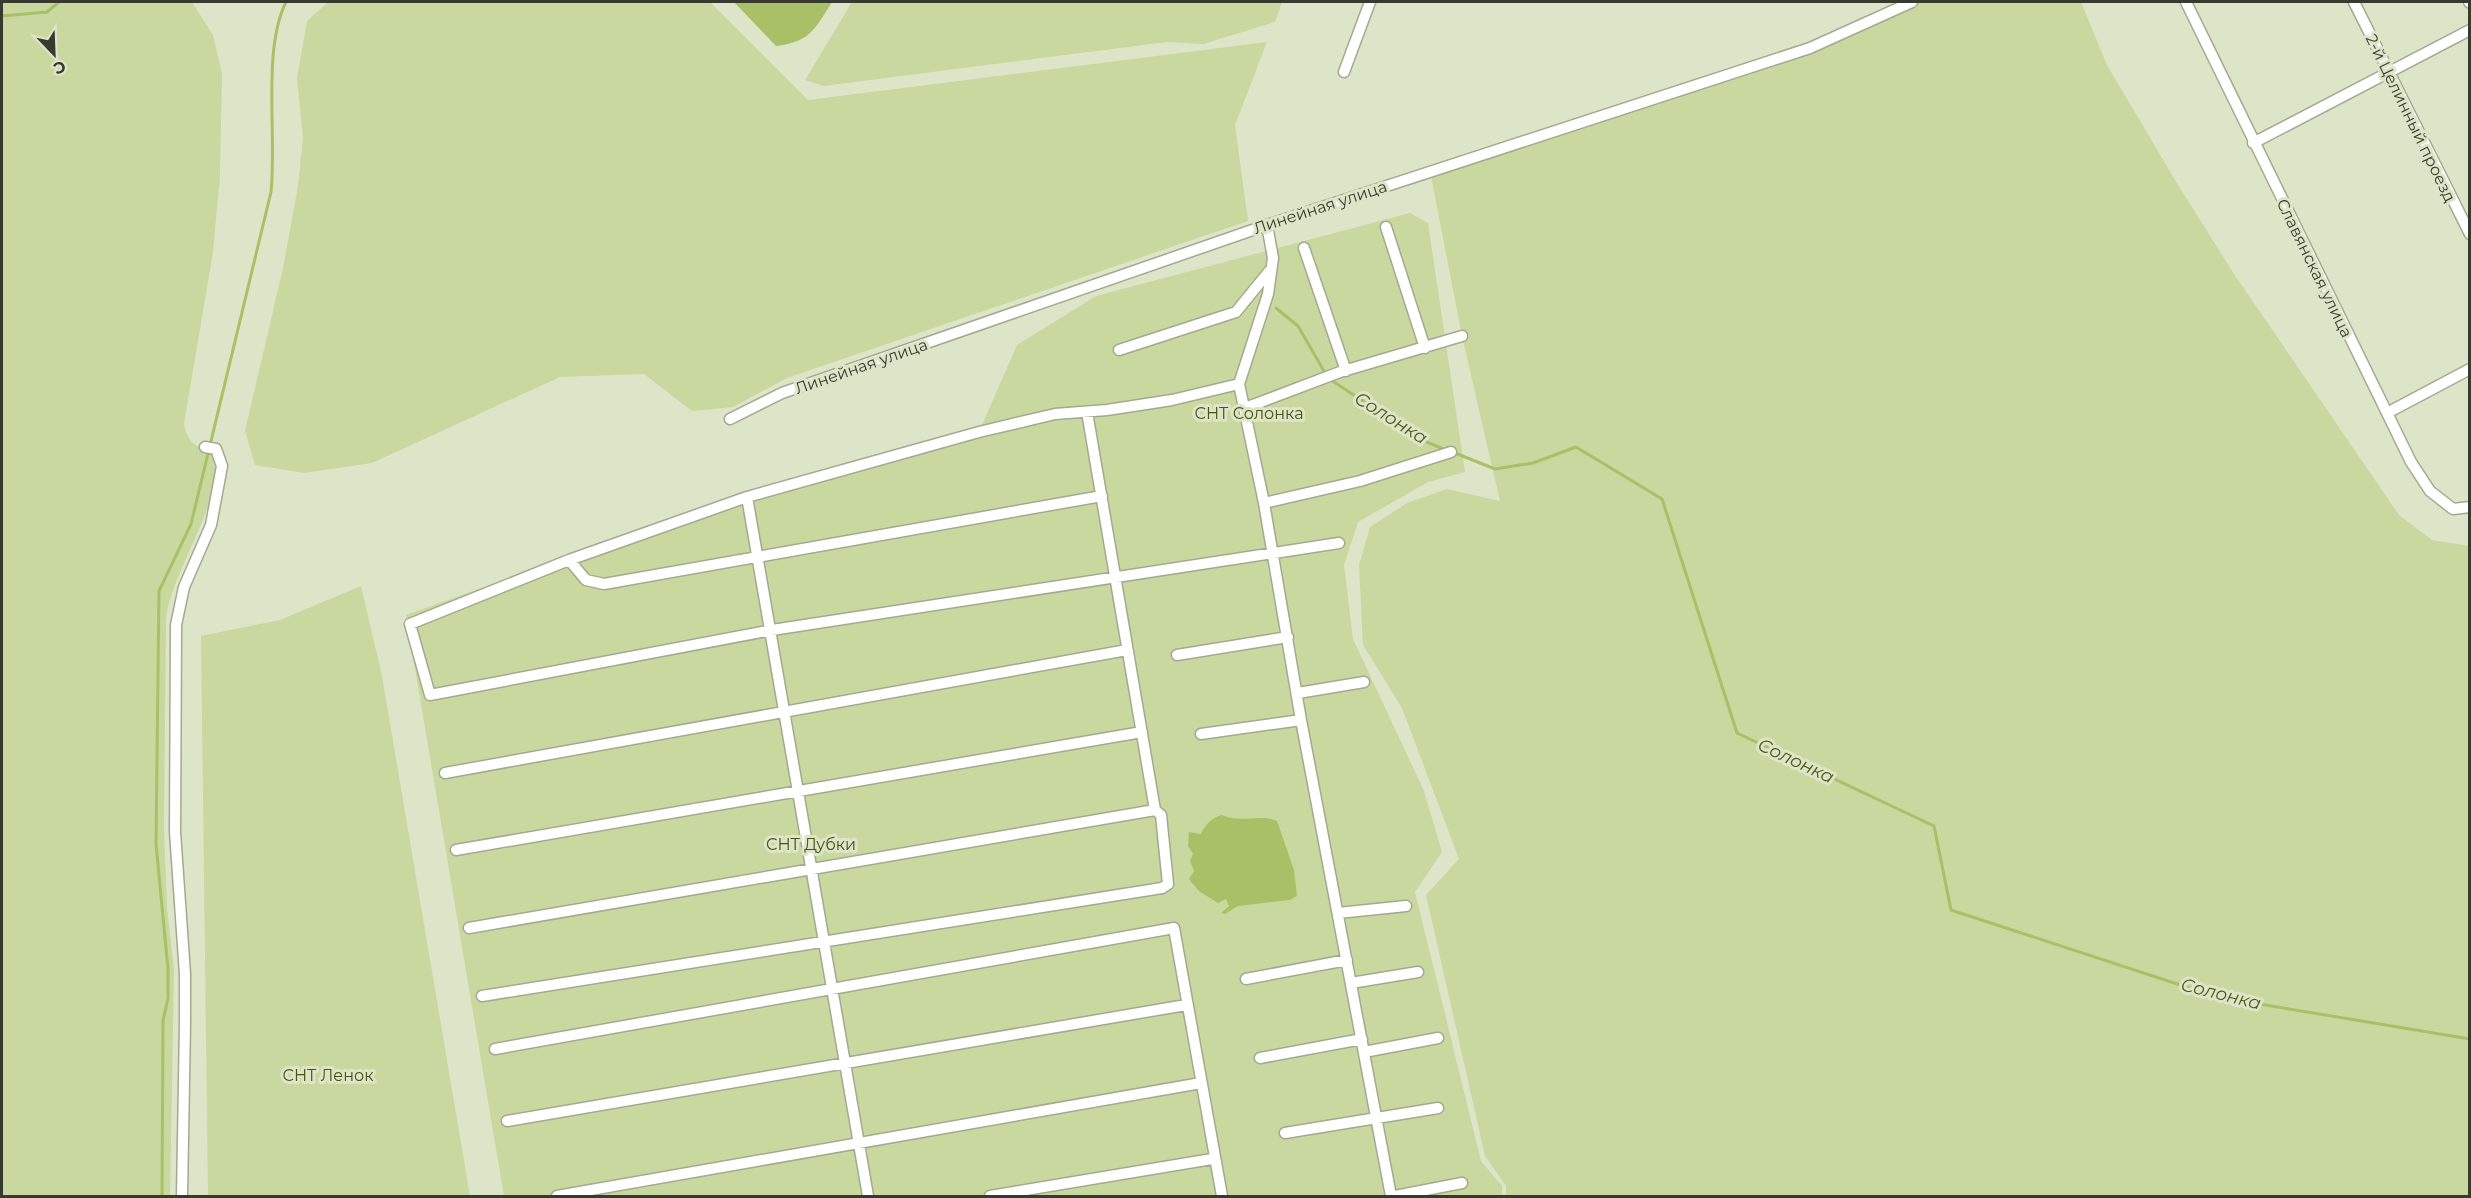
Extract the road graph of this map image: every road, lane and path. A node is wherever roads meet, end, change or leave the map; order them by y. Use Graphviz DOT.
graph roads {
  1 [pos="1370,2"];
  2 [pos="1912,2"];
  3 [pos="2186,2"];
  4 [pos="2354,2"];
  5 [pos="2469,30"];
  6 [pos="1344,72"];
  7 [pos="2389,74"];
  8 [pos="2253,142"];
  9 [pos="1267,225"];
  10 [pos="1386,227"];
  11 [pos="2469,234"];
  12 [pos="1304,248"];
  13 [pos="1273,266"];
  14 [pos="1462,336"];
  15 [pos="1425,348"];
  16 [pos="1119,350"];
  17 [pos="2469,369"];
  18 [pos="1346,370"];
  19 [pos="1239,384"];
  20 [pos="1245,408"];
  21 [pos="1087,412"];
  22 [pos="2387,413"];
  23 [pos="730,419"];
  24 [pos="210,448"];
  25 [pos="1451,452"];
  26 [pos="1102,496"];
  27 [pos="747,497"];
  28 [pos="1264,503"];
  29 [pos="2469,507"];
  30 [pos="1340,543"];
  31 [pos="1273,552"];
  32 [pos="758,556"];
  33 [pos="569,560"];
  34 [pos="1116,575"];
  35 [pos="772,630"];
  36 [pos="1288,637"];
  37 [pos="1127,650"];
  38 [pos="1177,655"];
  39 [pos="1364,682"];
  40 [pos="1298,693"];
  41 [pos="786,712"];
  42 [pos="1301,720"];
  43 [pos="1142,732"];
  44 [pos="1201,734"];
  45 [pos="445,773"];
  46 [pos="798,790"];
  47 [pos="1155,810"];
  48 [pos="456,850"];
  49 [pos="812,869"];
  50 [pos="1406,906"];
  51 [pos="1338,913"];
  52 [pos="469,928"];
  53 [pos="825,940"];
  54 [pos="1347,960"];
  55 [pos="1418,972"];
  56 [pos="1246,979"];
  57 [pos="1351,983"];
  58 [pos="833,987"];
  59 [pos="482,996"];
  60 [pos="1186,1005"];
  61 [pos="1438,1038"];
  62 [pos="1362,1039"];
  63 [pos="495,1049"];
  64 [pos="1364,1052"];
  65 [pos="1260,1058"];
  66 [pos="844,1063"];
  67 [pos="1201,1083"];
  68 [pos="1438,1108"];
  69 [pos="1376,1117"];
  70 [pos="507,1121"];
  71 [pos="1285,1133"];
  72 [pos="858,1143"];
  73 [pos="1212,1159"];
  74 [pos="1462,1183"];
  75 [pos="182,1197"];
  76 [pos="557,1197"];
  77 [pos="868,1197"];
  78 [pos="990,1197"];
  79 [pos="1222,1197"];
  80 [pos="1393,1197"];
  1 -- 6 [label="street"];
  2 -- 9 [label="street, Линейная улица"];
  3 -- 8 [label="street, Славянская улица"];
  4 -- 7 [label="street, 2-й Целинный проезд"];
  5 -- 7 [label="street"];
  7 -- 8 [label="street"];
  7 -- 11 [label="street, 2-й Целинный проезд"];
  8 -- 22 [label="street, Славянская улица"];
  9 -- 13 [label="street"];
  9 -- 23 [label="street, Линейная улица"];
  10 -- 15 [label="street"];
  12 -- 18 [label="street"];
  13 -- 16 [label="street"];
  13 -- 19 [label="street"];
  14 -- 15 [label="street"];
  15 -- 18 [label="street"];
  17 -- 22 [label="street"];
  18 -- 20 [label="street"];
  19 -- 20 [label="street"];
  19 -- 21 [label="street"];
  20 -- 28 [label="street"];
  21 -- 26 [label="street"];
  21 -- 27 [label="street"];
  22 -- 29 [label="street, Славянская улица"];
  24 -- 75 [label="street"];
  25 -- 28 [label="street"];
  26 -- 32 [label="street"];
  26 -- 34 [label="street"];
  27 -- 32 [label="street"];
  27 -- 33 [label="street"];
  28 -- 31 [label="street"];
  30 -- 31 [label="street"];
  31 -- 34 [label="street"];
  31 -- 36 [label="street"];
  32 -- 33 [label="street"];
  32 -- 35 [label="street"];
  33 -- 35 [label="street"];
  34 -- 35 [label="street"];
  34 -- 37 [label="street"];
  35 -- 41 [label="street"];
  36 -- 38 [label="street"];
  36 -- 40 [label="street"];
  37 -- 41 [label="street"];
  37 -- 43 [label="street"];
  39 -- 40 [label="street"];
  40 -- 42 [label="street"];
  41 -- 45 [label="street"];
  41 -- 46 [label="street"];
  42 -- 44 [label="street"];
  42 -- 51 [label="street"];
  43 -- 46 [label="street"];
  43 -- 47 [label="street"];
  46 -- 48 [label="street"];
  46 -- 49 [label="street"];
  47 -- 49 [label="street"];
  47 -- 53 [label="street"];
  49 -- 52 [label="street"];
  49 -- 53 [label="street"];
  50 -- 51 [label="street"];
  51 -- 54 [label="street"];
  53 -- 58 [label="street"];
  53 -- 59 [label="street"];
  54 -- 56 [label="street"];
  54 -- 57 [label="street"];
  55 -- 57 [label="street"];
  57 -- 62 [label="street"];
  58 -- 60 [label="street"];
  58 -- 63 [label="street"];
  58 -- 66 [label="street"];
  60 -- 66 [label="street"];
  60 -- 67 [label="street"];
  61 -- 64 [label="street"];
  62 -- 64 [label="street"];
  62 -- 65 [label="street"];
  64 -- 69 [label="street"];
  66 -- 70 [label="street"];
  66 -- 72 [label="street"];
  67 -- 72 [label="street"];
  67 -- 79 [label="street"];
  68 -- 69 [label="street"];
  69 -- 71 [label="street"];
  69 -- 80 [label="street"];
  72 -- 76 [label="street"];
  72 -- 77 [label="street"];
  73 -- 78 [label="street"];
  74 -- 80 [label="street"];
}
